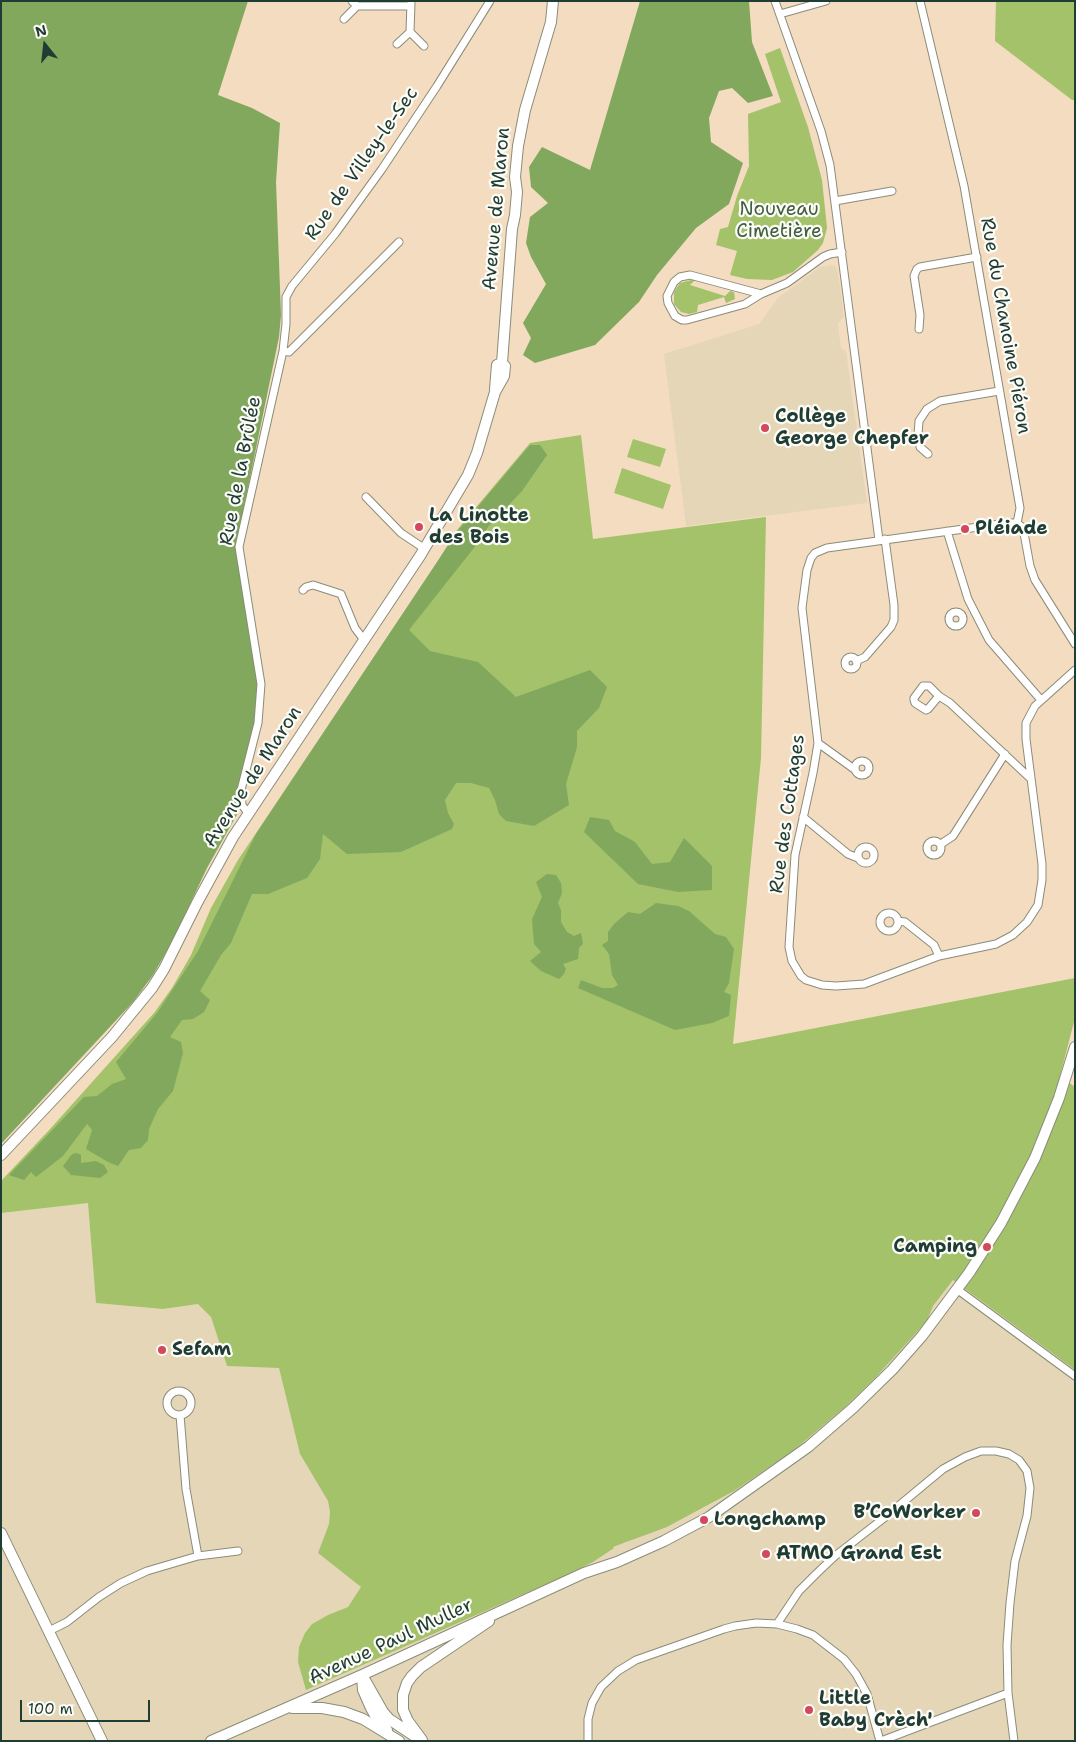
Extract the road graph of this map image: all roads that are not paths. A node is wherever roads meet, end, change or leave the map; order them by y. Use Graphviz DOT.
graph roads {
  1 [pos="490,1"];
  2 [pos="554,1"];
  3 [pos="775,1"];
  4 [pos="826,1"];
  5 [pos="920,1"];
  6 [pos="355,4"];
  7 [pos="410,4"];
  8 [pos="780,14"];
  9 [pos="344,19"];
  10 [pos="410,32"];
  11 [pos="397,44"];
  12 [pos="424,46"];
  13 [pos="892,191"];
  14 [pos="835,201"];
  15 [pos="399,242"];
  16 [pos="842,252"];
  17 [pos="977,257"];
  18 [pos="761,294"];
  19 [pos="918,328"];
  20 [pos="283,351"];
  21 [pos="1000,390"];
  22 [pos="928,454"];
  23 [pos="366,497"];
  24 [pos="1017,523"];
  25 [pos="947,531"];
  26 [pos="882,539"];
  27 [pos="425,549"];
  28 [pos="302,590"];
  29 [pos="971,606"];
  30 [pos="960,615"];
  31 [pos="364,640"];
  32 [pos="1075,644"];
  33 [pos="856,661"];
  34 [pos="1075,670"];
  35 [pos="939,696"];
  36 [pos="1041,700"];
  37 [pos="818,743"];
  38 [pos="1004,754"];
  39 [pos="854,769"];
  40 [pos="1031,779"];
  41 [pos="248,813"];
  42 [pos="803,817"];
  43 [pos="941,844"];
  44 [pos="858,858"];
  45 [pos="898,921"];
  46 [pos="939,956"];
  47 [pos="1075,1047"];
  48 [pos="1,1155"];
  49 [pos="958,1290"];
  50 [pos="1075,1376"];
  51 [pos="180,1415"];
  52 [pos="1,1533"];
  53 [pos="238,1551"];
  54 [pos="198,1556"];
  55 [pos="514,1605"];
  56 [pos="777,1624"];
  57 [pos="49,1631"];
  58 [pos="362,1675"];
  59 [pos="1008,1692"];
  60 [pos="289,1708"];
  61 [pos="397,1739"];
  62 [pos="422,1740"];
  63 [pos="102,1741"];
  64 [pos="211,1741"];
  65 [pos="588,1741"];
  66 [pos="880,1741"];
  67 [pos="1014,1741"];
  1 -- 20 [label="street, Rue de Villey-le-Sec"];
  2 -- 27 [label="street, Avenue de Maron"];
  3 -- 8 [label="street"];
  4 -- 8 [label="street"];
  5 -- 17 [label="street, Rue du Chanoine Piéron"];
  6 -- 7 [label="street"];
  6 -- 9 [label="street"];
  7 -- 10 [label="street"];
  8 -- 14 [label="street"];
  10 -- 11 [label="street"];
  10 -- 12 [label="street"];
  13 -- 14 [label="street"];
  14 -- 16 [label="street"];
  15 -- 20 [label="street"];
  16 -- 18 [label="street"];
  16 -- 26 [label="street"];
  17 -- 19 [label="street"];
  17 -- 21 [label="street, Rue du Chanoine Piéron"];
  18 -- 18 [label="street"];
  20 -- 41 [label="street, Rue de la Brûlée"];
  21 -- 22 [label="street"];
  21 -- 24 [label="street, Rue du Chanoine Piéron"];
  23 -- 27 [label="street"];
  24 -- 25 [label="street, Rue des Cottages"];
  24 -- 32 [label="street, Rue du Chanoine Piéron"];
  25 -- 26 [label="street, Rue des Cottages"];
  25 -- 29 [label="street"];
  26 -- 33 [label="street"];
  26 -- 37 [label="street, Rue des Cottages"];
  27 -- 31 [label="street, Avenue de Maron"];
  28 -- 31 [label="street"];
  29 -- 30 [label="street"];
  29 -- 36 [label="street"];
  31 -- 41 [label="street, Avenue de Maron"];
  34 -- 36 [label="street, Rue des Cottages"];
  35 -- 38 [label="street"];
  36 -- 40 [label="street, Rue des Cottages"];
  37 -- 39 [label="street"];
  37 -- 42 [label="street, Rue des Cottages"];
  38 -- 40 [label="street"];
  38 -- 43 [label="street"];
  40 -- 46 [label="street, Rue des Cottages"];
  41 -- 48 [label="street, Avenue de Maron"];
  42 -- 44 [label="street"];
  42 -- 46 [label="street, Rue des Cottages"];
  45 -- 46 [label="street"];
  47 -- 49 [label="street, Avenue Paul Muller"];
  49 -- 50 [label="street"];
  49 -- 55 [label="street, Avenue Paul Muller"];
  51 -- 54 [label="street"];
  52 -- 57 [label="street"];
  53 -- 54 [label="street"];
  54 -- 57 [label="street"];
  55 -- 58 [label="street, Avenue Paul Muller"];
  55 -- 62 [label="street"];
  56 -- 59 [label="street"];
  56 -- 65 [label="street"];
  56 -- 66 [label="street"];
  57 -- 63 [label="street"];
  58 -- 60 [label="street, Avenue Paul Muller"];
  58 -- 61 [label="street"];
  58 -- 62 [label="street"];
  59 -- 66 [label="street"];
  59 -- 67 [label="street"];
  60 -- 61 [label="street"];
  60 -- 64 [label="street, Avenue Paul Muller"];
}
